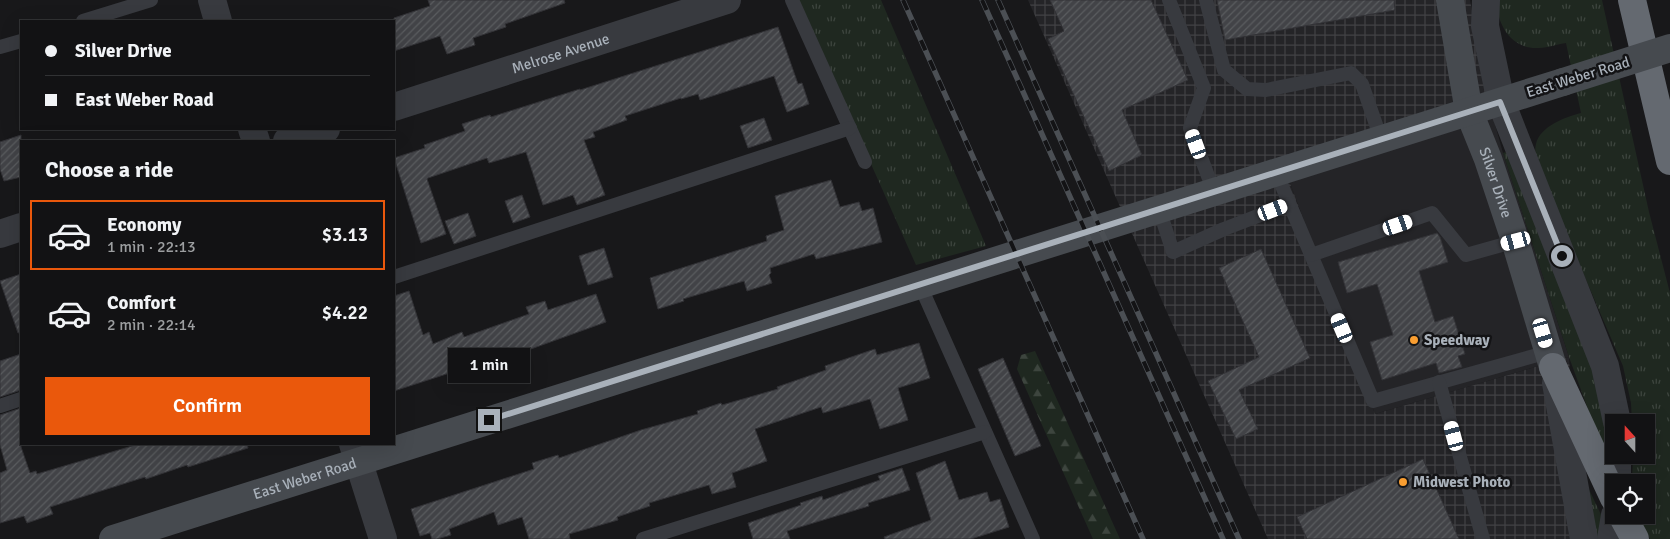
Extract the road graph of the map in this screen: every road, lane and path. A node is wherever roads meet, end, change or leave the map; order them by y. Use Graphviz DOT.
graph roads {
  1 [pos="151,0"];
  2 [pos="212,0"];
  3 [pos="727,0"];
  4 [pos="792,0"];
  5 [pos="1169,0"];
  6 [pos="1206,0"];
  7 [pos="1450,0"];
  8 [pos="1486,0"];
  9 [pos="1632,0"];
  10 [pos="86,20"];
  11 [pos="218,20"];
  12 [pos="20,40"];
  13 [pos="0,47"];
  14 [pos="1670,48"];
  15 [pos="1500,102"];
  16 [pos="395,107"];
  17 [pos="1469,112"];
  18 [pos="850,128"];
  19 [pos="323,130"];
  20 [pos="290,140"];
  21 [pos="1381,140"];
  22 [pos="1670,161"];
  23 [pos="865,162"];
  24 [pos="1276,172"];
  25 [pos="1214,192"];
  26 [pos="1289,204"];
  27 [pos="1159,210"];
  28 [pos="20,227"];
  29 [pos="0,234"];
  30 [pos="1516,241"];
  31 [pos="1311,255"];
  32 [pos="395,277"];
  33 [pos="920,285"];
  34 [pos="1551,360"];
  35 [pos="1439,382"];
  36 [pos="20,399"];
  37 [pos="0,406"];
  38 [pos="1614,414"];
  39 [pos="985,432"];
  40 [pos="395,441"];
  41 [pos="383,445"];
  42 [pos="356,453"];
  43 [pos="1605,478"];
  44 [pos="1614,524"];
  45 [pos="1627,524"];
  46 [pos="113,539"];
  47 [pos="383,539"];
  48 [pos="643,539"];
  49 [pos="1033,539"];
  50 [pos="1483,539"];
  51 [pos="1584,539"];
  52 [pos="1611,539"];
  53 [pos="1635,539"];
  1 -- 10 [label="lane"];
  2 -- 11 [label="street"];
  3 -- 16 [label="street, Melrose Avenue"];
  4 -- 18 [label="lane"];
  5 -- 25 [label="lane"];
  6 -- 21 [label="lane"];
  7 -- 17 [label="street, Silver Drive"];
  8 -- 15 [label="street"];
  9 -- 22 [label="highway"];
  12 -- 13 [label="lane"];
  14 -- 15 [label="street, East Weber Road, bridge"];
  15 -- 17 [label="street, East Weber Road"];
  15 -- 38 [label="street"];
  17 -- 21 [label="street, East Weber Road"];
  17 -- 30 [label="street, Silver Drive"];
  18 -- 23 [label="lane"];
  18 -- 32 [label="lane"];
  19 -- 20 [label="street"];
  21 -- 24 [label="street, East Weber Road"];
  24 -- 25 [label="street, East Weber Road"];
  24 -- 26 [label="lane"];
  25 -- 27 [label="street, East Weber Road"];
  26 -- 27 [label="lane"];
  26 -- 31 [label="lane"];
  27 -- 33 [label="street, East Weber Road"];
  28 -- 29 [label="street"];
  30 -- 31 [label="lane"];
  30 -- 34 [label="street, Silver Drive"];
  31 -- 35 [label="lane"];
  33 -- 39 [label="lane"];
  33 -- 40 [label="street, East Weber Road"];
  34 -- 35 [label="lane"];
  34 -- 43 [label="highway"];
  34 -- 51 [label="street, Silver Drive"];
  35 -- 50 [label="lane"];
  36 -- 37 [label="lane"];
  39 -- 48 [label="lane"];
  39 -- 49 [label="lane"];
  41 -- 42 [label="street, East Weber Road"];
  42 -- 46 [label="street, East Weber Road"];
  42 -- 47 [label="street"];
  44 -- 52 [label="street"];
  45 -- 53 [label="highway"];
}
